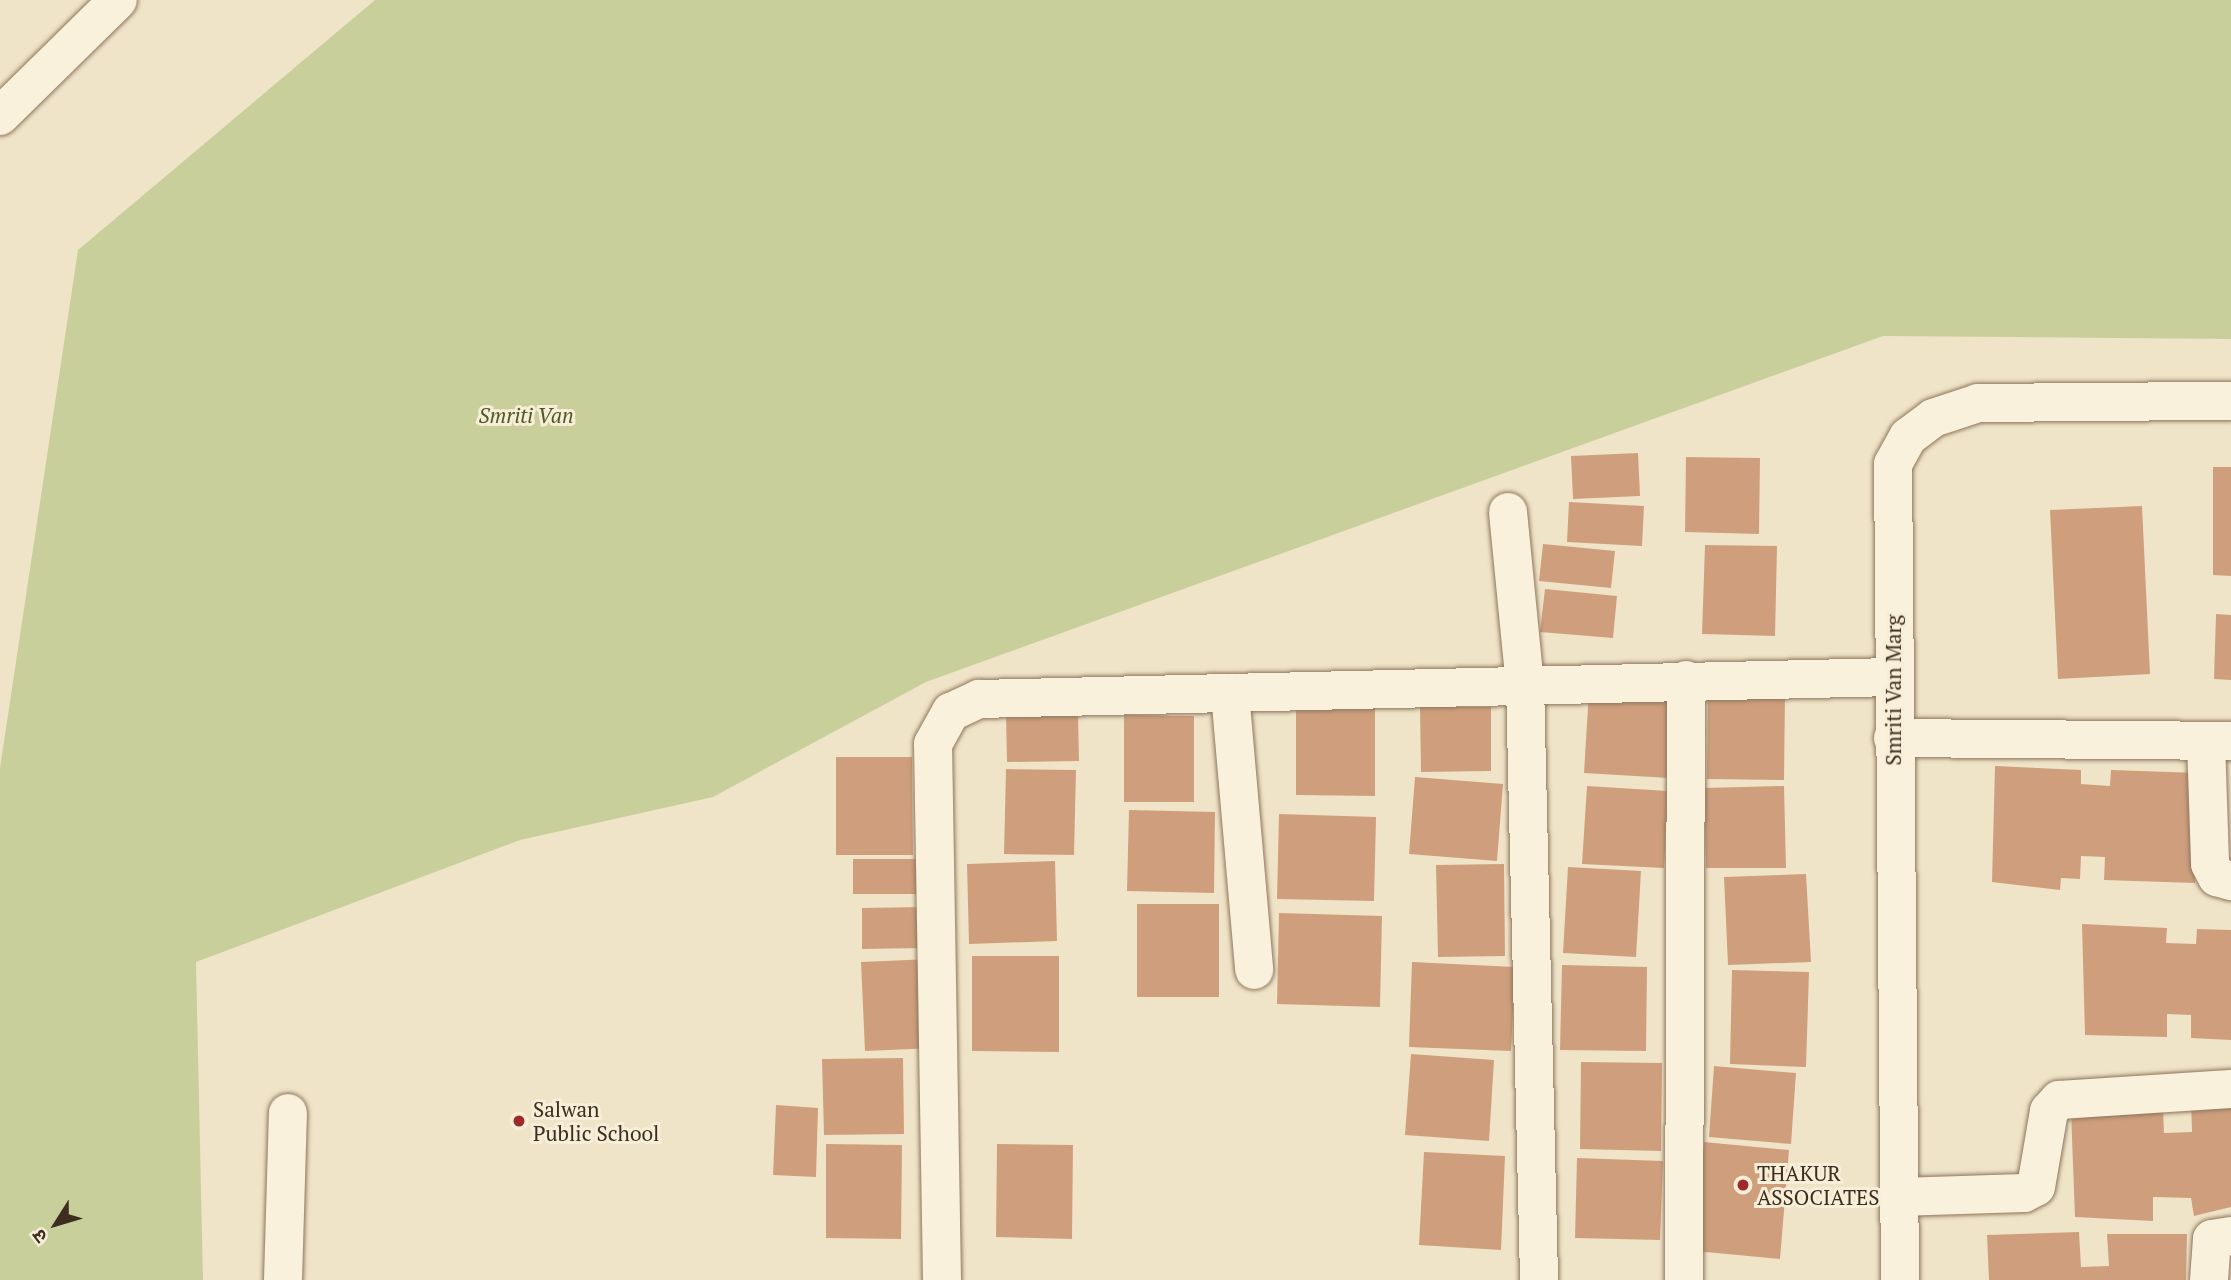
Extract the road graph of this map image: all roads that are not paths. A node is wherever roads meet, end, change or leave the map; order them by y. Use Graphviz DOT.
graph roads {
  1 [pos="118,0"];
  2 [pos="3,108"];
  3 [pos="2231,401"];
  4 [pos="1508,512"];
  5 [pos="1892,677"];
  6 [pos="1686,680"];
  7 [pos="1525,684"];
  8 [pos="1230,693"];
  9 [pos="1893,738"];
  10 [pos="2218,741"];
  11 [pos="2231,881"];
  12 [pos="1254,970"];
  13 [pos="2231,1089"];
  14 [pos="288,1113"];
  15 [pos="1899,1197"];
  16 [pos="2231,1236"];
  17 [pos="283,1280"];
  18 [pos="942,1280"];
  19 [pos="1539,1280"];
  20 [pos="1684,1280"];
  21 [pos="1900,1280"];
  22 [pos="2209,1280"];
  1 -- 2 [label="street"];
  3 -- 5 [label="street, Smriti Van Marg"];
  4 -- 7 [label="street"];
  5 -- 6 [label="street"];
  5 -- 9 [label="street, Smriti Van Marg"];
  6 -- 7 [label="street"];
  6 -- 20 [label="street"];
  7 -- 8 [label="street"];
  7 -- 19 [label="street"];
  8 -- 12 [label="street"];
  8 -- 18 [label="street"];
  9 -- 10 [label="street"];
  9 -- 15 [label="street, Smriti Van Marg"];
  10 -- 11 [label="street"];
  13 -- 15 [label="street"];
  14 -- 17 [label="street"];
  15 -- 21 [label="street, Smriti Van Marg"];
  16 -- 22 [label="street"];
}
